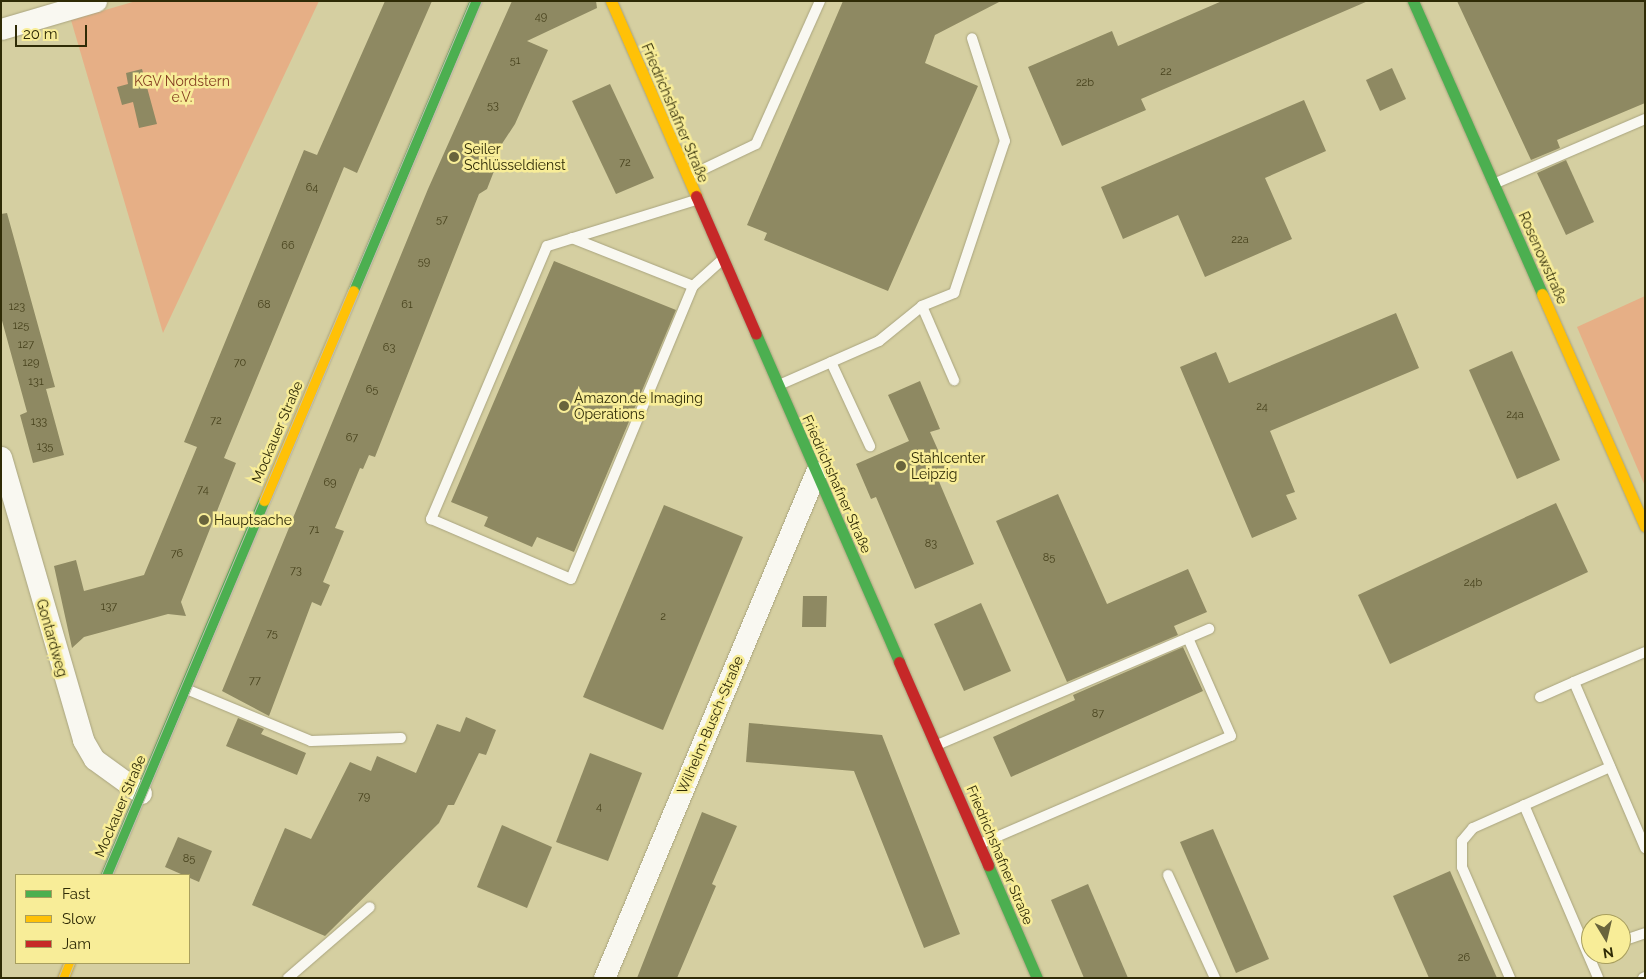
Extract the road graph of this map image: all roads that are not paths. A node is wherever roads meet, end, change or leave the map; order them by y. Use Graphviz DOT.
graph roads {
  1 [pos="96,1"];
  2 [pos="474,1"];
  3 [pos="611,1"];
  4 [pos="820,1"];
  5 [pos="1413,1"];
  6 [pos="1,29"];
  7 [pos="972,38"];
  8 [pos="1645,118"];
  9 [pos="686,178"];
  10 [pos="1495,184"];
  11 [pos="696,200"];
  12 [pos="572,238"];
  13 [pos="723,259"];
  14 [pos="693,286"];
  15 [pos="922,306"];
  16 [pos="831,362"];
  17 [pos="954,380"];
  18 [pos="778,385"];
  19 [pos="870,446"];
  20 [pos="1,457"];
  21 [pos="816,472"];
  22 [pos="10,518"];
  23 [pos="1645,526"];
  24 [pos="1208,629"];
  25 [pos="1188,638"];
  26 [pos="1645,652"];
  27 [pos="1574,682"];
  28 [pos="185,689"];
  29 [pos="1540,697"];
  30 [pos="400,738"];
  31 [pos="936,745"];
  32 [pos="1610,767"];
  33 [pos="141,793"];
  34 [pos="1524,805"];
  35 [pos="980,844"];
  36 [pos="1645,848"];
  37 [pos="106,874"];
  38 [pos="1168,875"];
  39 [pos="370,907"];
  40 [pos="1645,933"];
  41 [pos="1631,938"];
  42 [pos="69,964"];
  43 [pos="63,978"];
  44 [pos="288,978"];
  45 [pos="604,978"];
  46 [pos="1037,978"];
  47 [pos="1214,978"];
  48 [pos="1510,978"];
  49 [pos="1598,978"];
  1 -- 6 [label="street"];
  2 -- 28 [label="main road, Mockauer Straße"];
  3 -- 9 [label="main road, Friedrichshafner Straße"];
  4 -- 9 [label="lane"];
  5 -- 10 [label="main road, Rosenowstraße"];
  7 -- 15 [label="lane"];
  8 -- 10 [label="lane"];
  9 -- 11 [label="main road, Friedrichshafner Straße"];
  10 -- 23 [label="main road, Rosenowstraße"];
  11 -- 12 [label="lane"];
  11 -- 13 [label="main road, Friedrichshafner Straße"];
  12 -- 14 [label="lane"];
  12 -- 14 [label="lane"];
  13 -- 14 [label="lane"];
  13 -- 18 [label="main road, Friedrichshafner Straße"];
  15 -- 16 [label="lane"];
  15 -- 17 [label="lane"];
  16 -- 18 [label="lane"];
  16 -- 19 [label="lane"];
  18 -- 21 [label="main road, Friedrichshafner Straße"];
  20 -- 22 [label="street, Gontardweg"];
  21 -- 31 [label="main road, Friedrichshafner Straße"];
  21 -- 45 [label="street, Wilhelm-Busch-Straße"];
  22 -- 33 [label="street, Gontardweg"];
  24 -- 25 [label="lane"];
  25 -- 31 [label="lane"];
  25 -- 35 [label="lane"];
  26 -- 27 [label="lane"];
  27 -- 29 [label="lane"];
  27 -- 32 [label="lane"];
  28 -- 30 [label="lane"];
  28 -- 33 [label="main road, Mockauer Straße"];
  31 -- 35 [label="main road, Friedrichshafner Straße"];
  32 -- 34 [label="lane"];
  32 -- 36 [label="lane"];
  33 -- 37 [label="main road, Mockauer Straße"];
  34 -- 48 [label="lane"];
  34 -- 49 [label="lane"];
  35 -- 46 [label="main road, Friedrichshafner Straße"];
  38 -- 47 [label="lane"];
  39 -- 44 [label="lane"];
  40 -- 41 [label="lane"];
  42 -- 43 [label="main road"];
}
